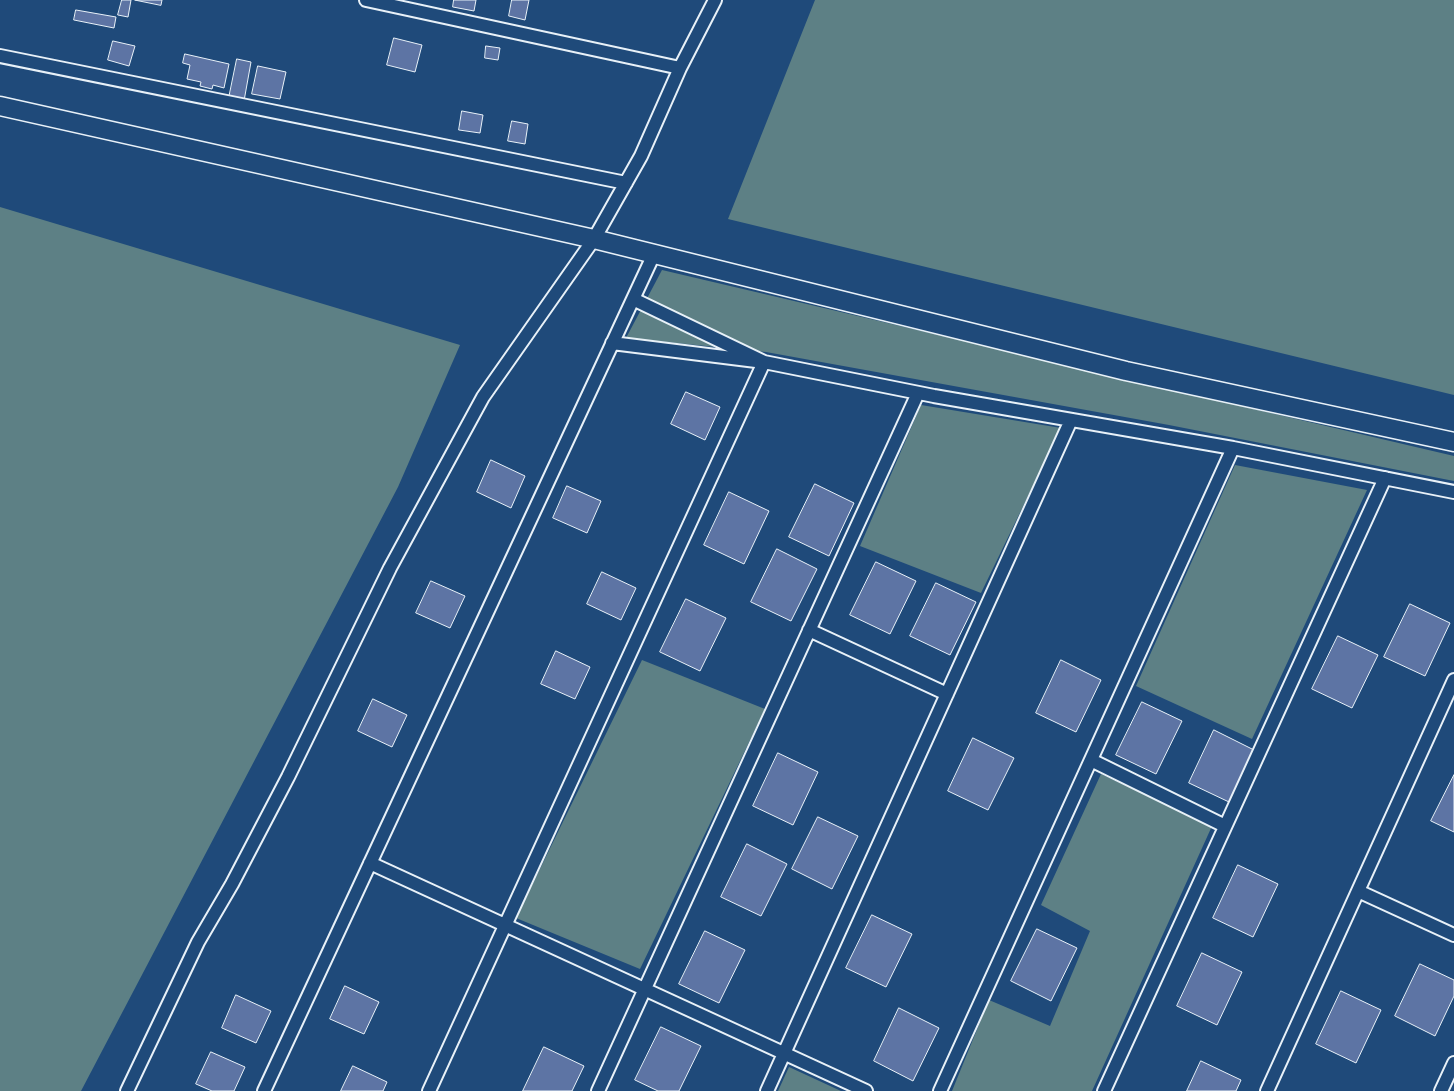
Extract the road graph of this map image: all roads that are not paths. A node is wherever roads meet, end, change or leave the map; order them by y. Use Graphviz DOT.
graph roads {
  1 [pos="366,0"];
  2 [pos="715,0"];
  3 [pos="0,56"];
  4 [pos="680,68"];
  5 [pos="0,106"];
  6 [pos="626,183"];
  7 [pos="594,239"];
  8 [pos="654,254"];
  9 [pos="633,299"];
  10 [pos="612,343"];
  11 [pos="764,362"];
  12 [pos="918,393"];
  13 [pos="1071,420"];
  14 [pos="1454,442"];
  15 [pos="1233,448"];
  16 [pos="1385,478"];
  17 [pos="1454,492"];
  18 [pos="809,630"];
  19 [pos="1454,680"];
  20 [pos="947,694"];
  21 [pos="1091,760"];
  22 [pos="1225,826"];
  23 [pos="370,863"];
  24 [pos="1358,891"];
  25 [pos="505,925"];
  26 [pos="1454,935"];
  27 [pos="644,989"];
  28 [pos="784,1053"];
  29 [pos="1454,1063"];
  30 [pos="127,1091"];
  31 [pos="264,1091"];
  32 [pos="429,1091"];
  33 [pos="598,1091"];
  34 [pos="767,1091"];
  35 [pos="866,1091"];
  36 [pos="940,1091"];
  37 [pos="1104,1091"];
  38 [pos="1267,1091"];
  39 [pos="1441,1091"];
  1 -- 4 [label="street"];
  2 -- 4 [label="street"];
  3 -- 6 [label="street"];
  4 -- 6 [label="street"];
  5 -- 7 [label="main road"];
  6 -- 7 [label="street"];
  7 -- 8 [label="main road"];
  7 -- 30 [label="street"];
  8 -- 9 [label="street"];
  8 -- 14 [label="main road"];
  9 -- 10 [label="street"];
  9 -- 11 [label="street"];
  10 -- 11 [label="street"];
  10 -- 23 [label="street"];
  11 -- 12 [label="street"];
  11 -- 25 [label="street"];
  12 -- 13 [label="street"];
  12 -- 18 [label="street"];
  13 -- 15 [label="street"];
  13 -- 20 [label="street"];
  15 -- 16 [label="street"];
  15 -- 21 [label="street"];
  16 -- 17 [label="street"];
  16 -- 22 [label="street"];
  18 -- 20 [label="street"];
  18 -- 27 [label="street"];
  19 -- 24 [label="street"];
  20 -- 28 [label="street"];
  21 -- 22 [label="street"];
  21 -- 36 [label="street"];
  22 -- 37 [label="street"];
  23 -- 25 [label="street"];
  23 -- 31 [label="street"];
  24 -- 26 [label="street"];
  24 -- 38 [label="street"];
  25 -- 27 [label="street"];
  25 -- 32 [label="street"];
  27 -- 28 [label="street"];
  27 -- 33 [label="street"];
  28 -- 34 [label="street"];
  28 -- 35 [label="street"];
  29 -- 39 [label="street"];
}
